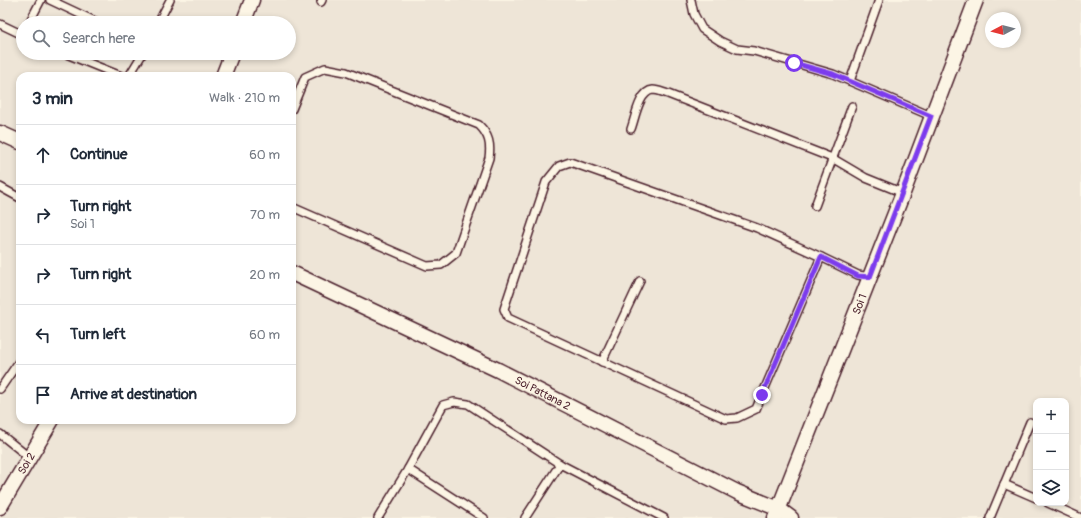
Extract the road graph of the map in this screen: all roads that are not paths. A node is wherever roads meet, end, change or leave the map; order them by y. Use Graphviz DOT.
graph roads {
  1 [pos="41,0"];
  2 [pos="50,0"];
  3 [pos="170,0"];
  4 [pos="252,0"];
  5 [pos="691,0"];
  6 [pos="879,0"];
  7 [pos="976,0"];
  8 [pos="33,16"];
  9 [pos="85,16"];
  10 [pos="162,16"];
  11 [pos="246,16"];
  12 [pos="0,24"];
  13 [pos="16,32"];
  14 [pos="81,60"];
  15 [pos="139,60"];
  16 [pos="229,60"];
  17 [pos="111,72"];
  18 [pos="131,72"];
  19 [pos="225,72"];
  20 [pos="850,81"];
  21 [pos="296,98"];
  22 [pos="852,106"];
  23 [pos="931,116"];
  24 [pos="631,129"];
  25 [pos="0,133"];
  26 [pos="16,140"];
  27 [pos="832,158"];
  28 [pos="0,187"];
  29 [pos="903,193"];
  30 [pos="16,196"];
  31 [pos="815,206"];
  32 [pos="296,209"];
  33 [pos="821,257"];
  34 [pos="296,275"];
  35 [pos="870,277"];
  36 [pos="640,281"];
  37 [pos="602,362"];
  38 [pos="16,366"];
  39 [pos="0,389"];
  40 [pos="1030,422"];
  41 [pos="50,424"];
  42 [pos="0,434"];
  43 [pos="30,458"];
  44 [pos="560,464"];
  45 [pos="408,470"];
  46 [pos="1004,484"];
  47 [pos="1033,497"];
  48 [pos="1055,506"];
  49 [pos="0,507"];
  50 [pos="777,514"];
  51 [pos="378,518"];
  52 [pos="484,518"];
  53 [pos="525,518"];
  54 [pos="664,518"];
  55 [pos="790,518"];
  56 [pos="990,518"];
  57 [pos="1081,518"];
  1 -- 8 [label="lane"];
  2 -- 9 [label="lane"];
  3 -- 10 [label="lane"];
  4 -- 11 [label="street"];
  5 -- 20 [label="lane"];
  6 -- 20 [label="lane"];
  7 -- 23 [label="street, Soi 1"];
  12 -- 13 [label="lane"];
  14 -- 17 [label="lane"];
  15 -- 18 [label="lane"];
  16 -- 19 [label="street"];
  20 -- 23 [label="lane"];
  21 -- 32 [label="lane"];
  22 -- 27 [label="lane"];
  23 -- 29 [label="street, Soi 1"];
  24 -- 27 [label="lane"];
  25 -- 26 [label="street"];
  27 -- 29 [label="lane"];
  27 -- 31 [label="lane"];
  28 -- 30 [label="lane"];
  29 -- 35 [label="street, Soi 1"];
  33 -- 35 [label="lane"];
  33 -- 37 [label="lane"];
  33 -- 37 [label="lane"];
  34 -- 50 [label="street, Soi Pattana 2"];
  35 -- 50 [label="street, Soi 1"];
  36 -- 37 [label="lane"];
  38 -- 39 [label="lane"];
  40 -- 46 [label="lane"];
  41 -- 43 [label="street, Soi 2"];
  42 -- 43 [label="lane"];
  43 -- 49 [label="street, Soi 2"];
  44 -- 45 [label="lane"];
  44 -- 53 [label="lane"];
  44 -- 54 [label="lane"];
  45 -- 51 [label="lane"];
  45 -- 52 [label="lane"];
  46 -- 47 [label="lane"];
  46 -- 56 [label="lane"];
  48 -- 57 [label="lane"];
  50 -- 55 [label="street, Soi Pattana 2"];
}
